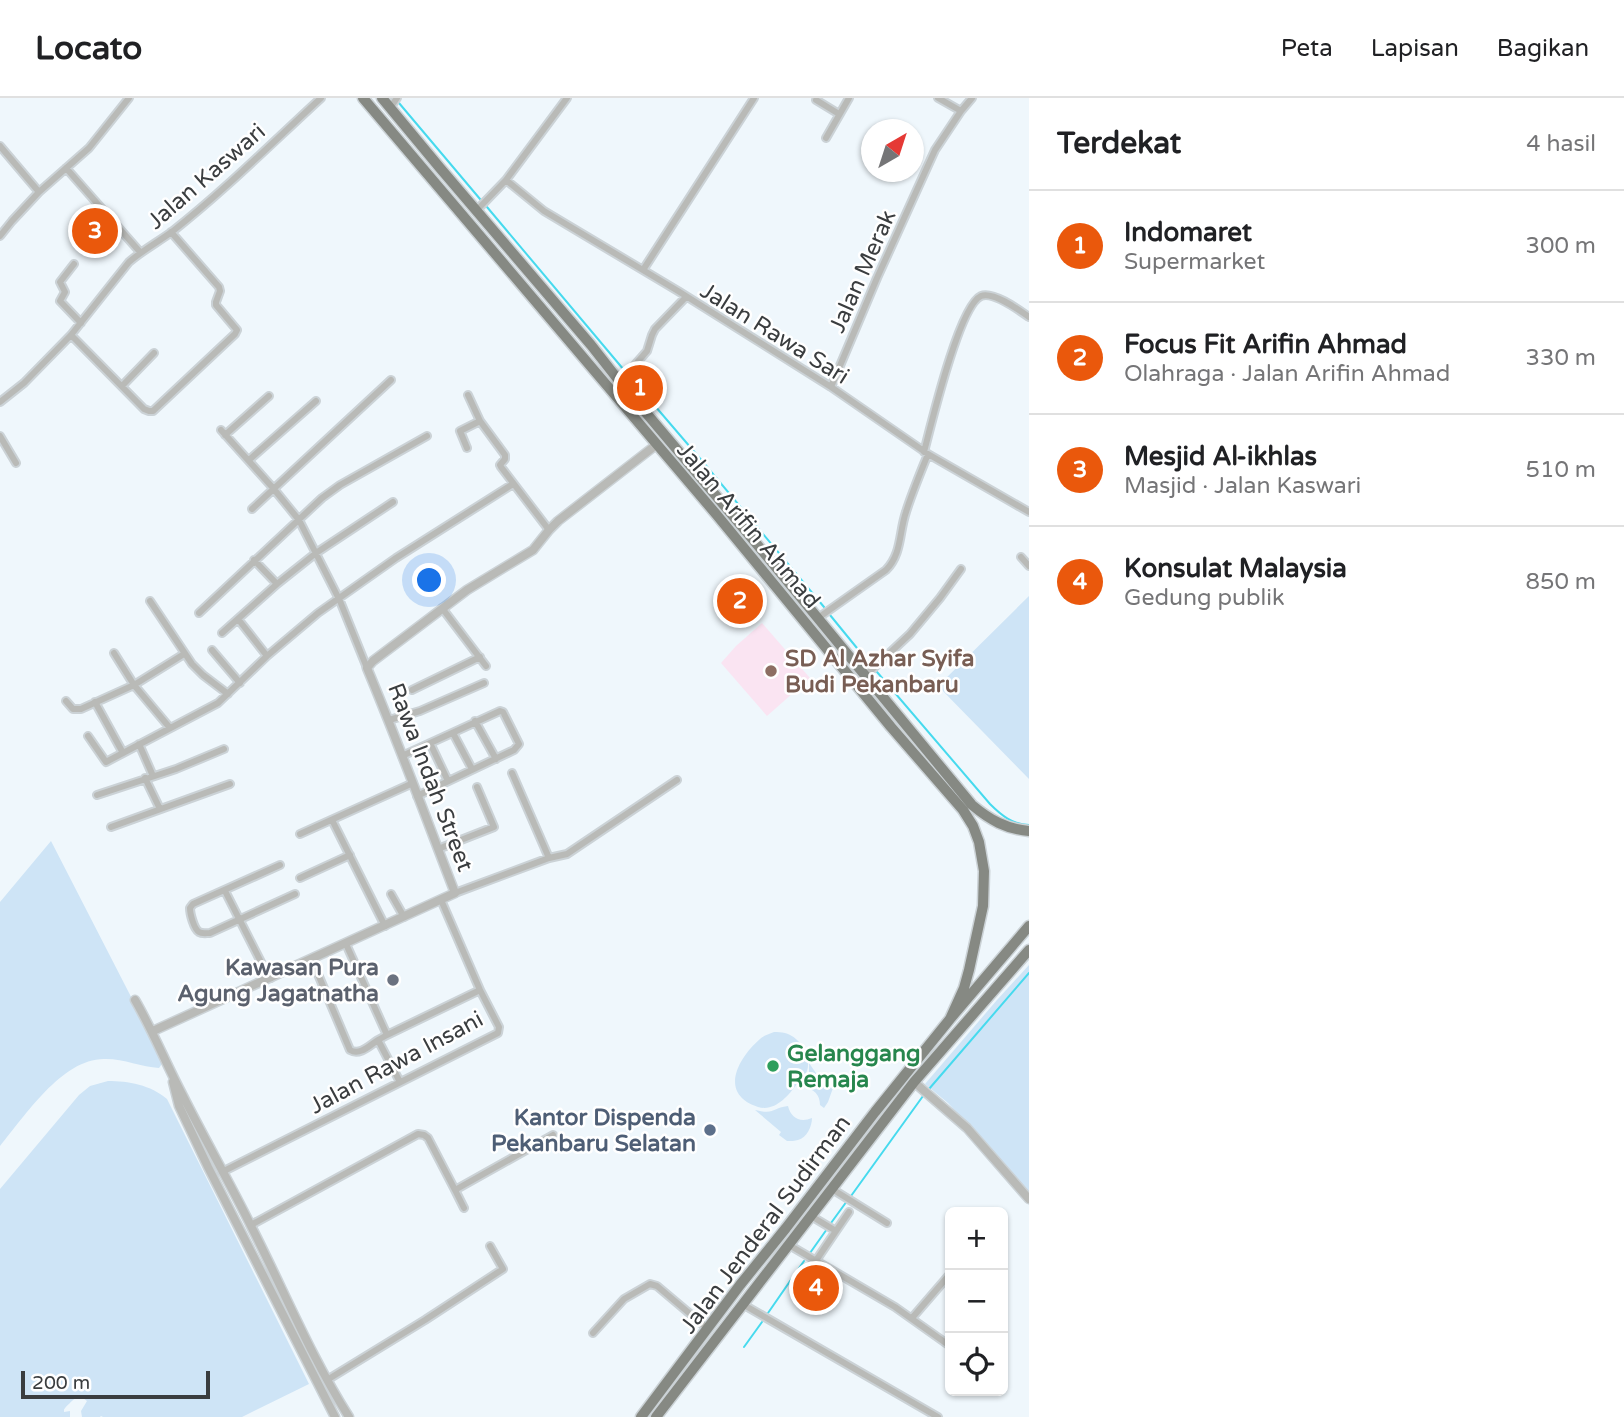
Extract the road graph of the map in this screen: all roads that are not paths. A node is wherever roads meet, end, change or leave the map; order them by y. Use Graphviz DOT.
graph roads {
  1 [pos="129,98"];
  2 [pos="321,98"];
  3 [pos="363,98"];
  4 [pos="382,98"];
  5 [pos="397,98"];
  6 [pos="567,98"];
  7 [pos="754,98"];
  8 [pos="849,98"];
  9 [pos="938,98"];
  10 [pos="972,98"];
  11 [pos="816,100"];
  12 [pos="390,108"];
  13 [pos="961,111"];
  14 [pos="839,114"];
  15 [pos="826,138"];
  16 [pos="0,146"];
  17 [pos="440,168"];
  18 [pos="66,169"];
  19 [pos="427,175"];
  20 [pos="506,180"];
  21 [pos="39,192"];
  22 [pos="476,211"];
  23 [pos="171,232"];
  24 [pos="0,236"];
  25 [pos="140,252"];
  26 [pos="74,264"];
  27 [pos="643,270"];
  28 [pos="685,297"];
  29 [pos="1029,317"];
  30 [pos="81,323"];
  31 [pos="71,335"];
  32 [pos="155,352"];
  33 [pos="391,380"];
  34 [pos="620,382"];
  35 [pos="122,386"];
  36 [pos="831,387"];
  37 [pos="468,395"];
  38 [pos="269,396"];
  39 [pos="316,401"];
  40 [pos="0,402"];
  41 [pos="480,421"];
  42 [pos="0,436"];
  43 [pos="427,436"];
  44 [pos="654,447"];
  45 [pos="467,448"];
  46 [pos="926,453"];
  47 [pos="249,460"];
  48 [pos="16,463"];
  49 [pos="513,484"];
  50 [pos="274,488"];
  51 [pos="393,502"];
  52 [pos="252,509"];
  53 [pos="1029,512"];
  54 [pos="299,520"];
  55 [pos="549,530"];
  56 [pos="755,542"];
  57 [pos="746,550"];
  58 [pos="316,553"];
  59 [pos="1021,557"];
  60 [pos="254,560"];
  61 [pos="1029,566"];
  62 [pos="961,569"];
  63 [pos="277,584"];
  64 [pos="339,598"];
  65 [pos="150,601"];
  66 [pos="442,608"];
  67 [pos="200,613"];
  68 [pos="817,618"];
  69 [pos="238,619"];
  70 [pos="222,632"];
  71 [pos="212,650"];
  72 [pos="114,653"];
  73 [pos="184,654"];
  74 [pos="267,656"];
  75 [pos="480,657"];
  76 [pos="486,666"];
  77 [pos="368,668"];
  78 [pos="864,676"];
  79 [pos="484,682"];
  80 [pos="240,683"];
  81 [pos="134,685"];
  82 [pos="412,690"];
  83 [pos="228,694"];
  84 [pos="66,701"];
  85 [pos="95,702"];
  86 [pos="389,720"];
  87 [pos="475,722"];
  88 [pos="170,728"];
  89 [pos="453,733"];
  90 [pos="88,736"];
  91 [pos="430,743"];
  92 [pos="139,744"];
  93 [pos="224,749"];
  94 [pos="123,753"];
  95 [pos="402,756"];
  96 [pos="496,759"];
  97 [pos="472,769"];
  98 [pos="512,773"];
  99 [pos="149,777"];
  100 [pos="677,780"];
  101 [pos="448,781"];
  102 [pos="230,783"];
  103 [pos="413,783"];
  104 [pos="477,787"];
  105 [pos="97,795"];
  106 [pos="417,796"];
  107 [pos="160,809"];
  108 [pos="331,820"];
  109 [pos="111,827"];
  110 [pos="1029,831"];
  111 [pos="300,834"];
  112 [pos="438,849"];
  113 [pos="350,855"];
  114 [pos="550,858"];
  115 [pos="280,865"];
  116 [pos="300,878"];
  117 [pos="225,891"];
  118 [pos="456,893"];
  119 [pos="295,894"];
  120 [pos="391,894"];
  121 [pos="441,900"];
  122 [pos="404,918"];
  123 [pos="240,920"];
  124 [pos="384,926"];
  125 [pos="1029,926"];
  126 [pos="346,944"];
  127 [pos="1029,950"];
  128 [pos="312,960"];
  129 [pos="271,978"];
  130 [pos="480,990"];
  131 [pos="135,1000"];
  132 [pos="950,1019"];
  133 [pos="153,1031"];
  134 [pos="387,1035"];
  135 [pos="379,1040"];
  136 [pos="171,1069"];
  137 [pos="400,1082"];
  138 [pos="914,1082"];
  139 [pos="553,1135"];
  140 [pos="222,1172"];
  141 [pos="832,1189"];
  142 [pos="455,1191"];
  143 [pos="1029,1199"];
  144 [pos="464,1208"];
  145 [pos="849,1212"];
  146 [pos="811,1216"];
  147 [pos="887,1223"];
  148 [pos="251,1225"];
  149 [pos="836,1231"];
  150 [pos="789,1245"];
  151 [pos="490,1246"];
  152 [pos="815,1262"];
  153 [pos="945,1280"];
  154 [pos="740,1285"];
  155 [pos="752,1294"];
  156 [pos="744,1305"];
  157 [pos="912,1318"];
  158 [pos="301,1329"];
  159 [pos="708,1329"];
  160 [pos="593,1333"];
  161 [pos="292,1334"];
  162 [pos="945,1342"];
  163 [pos="327,1380"];
  164 [pos="335,1417"];
  165 [pos="349,1417"];
  166 [pos="641,1417"];
  167 [pos="656,1417"];
  168 [pos="938,1417"];
  1 -- 18 [label="street"];
  2 -- 23 [label="street, Jalan Kaswari"];
  3 -- 19 [label="main road, Jalan Arifin Ahmad"];
  4 -- 12 [label="main road, Jalan Arifin Ahmad"];
  5 -- 12 [label="street"];
  6 -- 20 [label="street"];
  7 -- 27 [label="street"];
  8 -- 14 [label="street"];
  9 -- 13 [label="street"];
  10 -- 13 [label="street, Jalan Merak"];
  11 -- 14 [label="street"];
  12 -- 17 [label="main road, Jalan Arifin Ahmad"];
  13 -- 36 [label="street, Jalan Merak"];
  14 -- 15 [label="street"];
  16 -- 21 [label="street"];
  17 -- 19 [label="main road"];
  17 -- 22 [label="main road, Jalan Arifin Ahmad"];
  18 -- 21 [label="street"];
  18 -- 25 [label="street"];
  19 -- 44 [label="main road, Jalan Arifin Ahmad"];
  20 -- 22 [label="street"];
  20 -- 27 [label="street, Jalan Rawa Sari"];
  21 -- 24 [label="street"];
  22 -- 34 [label="main road, Jalan Arifin Ahmad"];
  23 -- 25 [label="street, Jalan Kaswari"];
  23 -- 35 [label="street"];
  25 -- 30 [label="street, Jalan Kaswari"];
  26 -- 30 [label="street"];
  27 -- 28 [label="street, Jalan Rawa Sari"];
  28 -- 34 [label="street"];
  28 -- 36 [label="street, Jalan Rawa Sari"];
  29 -- 46 [label="street"];
  30 -- 31 [label="street, Jalan Kaswari"];
  31 -- 35 [label="street"];
  31 -- 40 [label="street, Jalan Kaswari"];
  32 -- 35 [label="street"];
  33 -- 50 [label="street"];
  34 -- 56 [label="main road, Jalan Arifin Ahmad"];
  36 -- 46 [label="street, Jalan Rawa Sari"];
  37 -- 41 [label="street"];
  38 -- 47 [label="street"];
  39 -- 47 [label="street"];
  41 -- 45 [label="street"];
  41 -- 49 [label="street"];
  42 -- 48 [label="street"];
  43 -- 54 [label="street"];
  44 -- 55 [label="street, Rawa Indah Street"];
  44 -- 57 [label="main road, Jalan Arifin Ahmad"];
  46 -- 53 [label="street, Jalan Rawa Sari"];
  46 -- 68 [label="street"];
  47 -- 50 [label="street"];
  49 -- 55 [label="street"];
  49 -- 64 [label="street"];
  50 -- 52 [label="street"];
  50 -- 54 [label="street"];
  51 -- 58 [label="street"];
  54 -- 58 [label="street"];
  54 -- 60 [label="street"];
  55 -- 66 [label="street, Rawa Indah Street"];
  56 -- 57 [label="main road"];
  56 -- 68 [label="main road, Jalan Arifin Ahmad"];
  57 -- 132 [label="main road, Jalan Arifin Ahmad"];
  58 -- 63 [label="street"];
  58 -- 64 [label="street"];
  59 -- 61 [label="street"];
  60 -- 63 [label="street"];
  60 -- 67 [label="street"];
  62 -- 78 [label="street"];
  63 -- 69 [label="street"];
  64 -- 74 [label="street"];
  64 -- 77 [label="street"];
  65 -- 73 [label="street"];
  66 -- 75 [label="street"];
  66 -- 77 [label="street, Rawa Indah Street"];
  68 -- 78 [label="main road, Jalan Arifin Ahmad"];
  69 -- 70 [label="street"];
  69 -- 74 [label="street"];
  71 -- 80 [label="street"];
  72 -- 81 [label="street"];
  73 -- 81 [label="street"];
  73 -- 83 [label="street"];
  74 -- 80 [label="street"];
  75 -- 76 [label="street"];
  75 -- 82 [label="street"];
  77 -- 86 [label="street, Rawa Indah Street"];
  78 -- 110 [label="main road, Jalan Arifin Ahmad"];
  79 -- 86 [label="street"];
  80 -- 83 [label="street"];
  81 -- 85 [label="street"];
  81 -- 88 [label="street"];
  83 -- 88 [label="street"];
  84 -- 85 [label="street"];
  85 -- 94 [label="street"];
  86 -- 95 [label="street, Rawa Indah Street"];
  87 -- 89 [label="street"];
  87 -- 96 [label="street"];
  87 -- 96 [label="street"];
  88 -- 92 [label="street"];
  89 -- 91 [label="street"];
  89 -- 97 [label="street"];
  90 -- 94 [label="street"];
  91 -- 95 [label="street"];
  91 -- 101 [label="street"];
  92 -- 94 [label="street"];
  92 -- 99 [label="street"];
  93 -- 99 [label="street"];
  95 -- 103 [label="street, Rawa Indah Street"];
  96 -- 97 [label="street"];
  97 -- 101 [label="street"];
  98 -- 114 [label="street"];
  99 -- 105 [label="street"];
  99 -- 107 [label="street"];
  100 -- 114 [label="street"];
  101 -- 106 [label="street"];
  102 -- 107 [label="street"];
  103 -- 106 [label="street, Rawa Indah Street"];
  103 -- 108 [label="street"];
  104 -- 112 [label="street"];
  106 -- 112 [label="street, Rawa Indah Street"];
  107 -- 109 [label="street"];
  108 -- 111 [label="street"];
  108 -- 113 [label="street"];
  112 -- 118 [label="street, Rawa Indah Street"];
  113 -- 116 [label="street"];
  113 -- 124 [label="street"];
  114 -- 118 [label="street"];
  115 -- 117 [label="street"];
  117 -- 123 [label="street"];
  117 -- 123 [label="street"];
  118 -- 121 [label="street, Rawa Indah Street"];
  119 -- 123 [label="street"];
  120 -- 122 [label="street"];
  121 -- 122 [label="street, Rawa Indah Street"];
  121 -- 130 [label="street, Jalan Rawa Insani"];
  122 -- 124 [label="street, Rawa Indah Street"];
  123 -- 129 [label="street"];
  124 -- 126 [label="street, Rawa Indah Street"];
  125 -- 132 [label="main road, Jalan Jenderal Sudirman"];
  126 -- 128 [label="street, Rawa Indah Street"];
  126 -- 134 [label="street"];
  127 -- 138 [label="main road, Jalan Jenderal Sudirman"];
  128 -- 129 [label="street, Rawa Indah Street"];
  128 -- 135 [label="street"];
  129 -- 133 [label="street, Rawa Indah Street"];
  130 -- 134 [label="street"];
  130 -- 137 [label="street, Jalan Rawa Insani"];
  131 -- 133 [label="street"];
  132 -- 154 [label="main road, Jalan Jenderal Sudirman"];
  133 -- 136 [label="street"];
  134 -- 135 [label="street"];
  135 -- 137 [label="street"];
  136 -- 140 [label="street"];
  136 -- 161 [label="street"];
  137 -- 140 [label="street, Jalan Rawa Insani"];
  138 -- 141 [label="main road, Jalan Jenderal Sudirman"];
  138 -- 143 [label="street"];
  139 -- 142 [label="street"];
  140 -- 148 [label="street"];
  141 -- 146 [label="main road, Jalan Jenderal Sudirman"];
  141 -- 147 [label="street"];
  142 -- 144 [label="street"];
  142 -- 148 [label="street"];
  145 -- 149 [label="street"];
  146 -- 149 [label="street"];
  146 -- 150 [label="main road, Jalan Jenderal Sudirman"];
  148 -- 158 [label="street"];
  149 -- 152 [label="street"];
  150 -- 152 [label="street"];
  150 -- 155 [label="main road, Jalan Jenderal Sudirman"];
  151 -- 163 [label="street"];
  152 -- 157 [label="street"];
  153 -- 157 [label="street"];
  154 -- 155 [label="main road"];
  154 -- 159 [label="main road, Jalan Jenderal Sudirman"];
  155 -- 156 [label="main road, Jalan Jenderal Sudirman"];
  156 -- 167 [label="main road, Jalan Jenderal Sudirman"];
  156 -- 168 [label="street"];
  157 -- 162 [label="street"];
  158 -- 161 [label="street"];
  158 -- 163 [label="street"];
  159 -- 160 [label="street"];
  159 -- 166 [label="main road, Jalan Jenderal Sudirman"];
  161 -- 164 [label="street"];
  163 -- 165 [label="street"];
}
